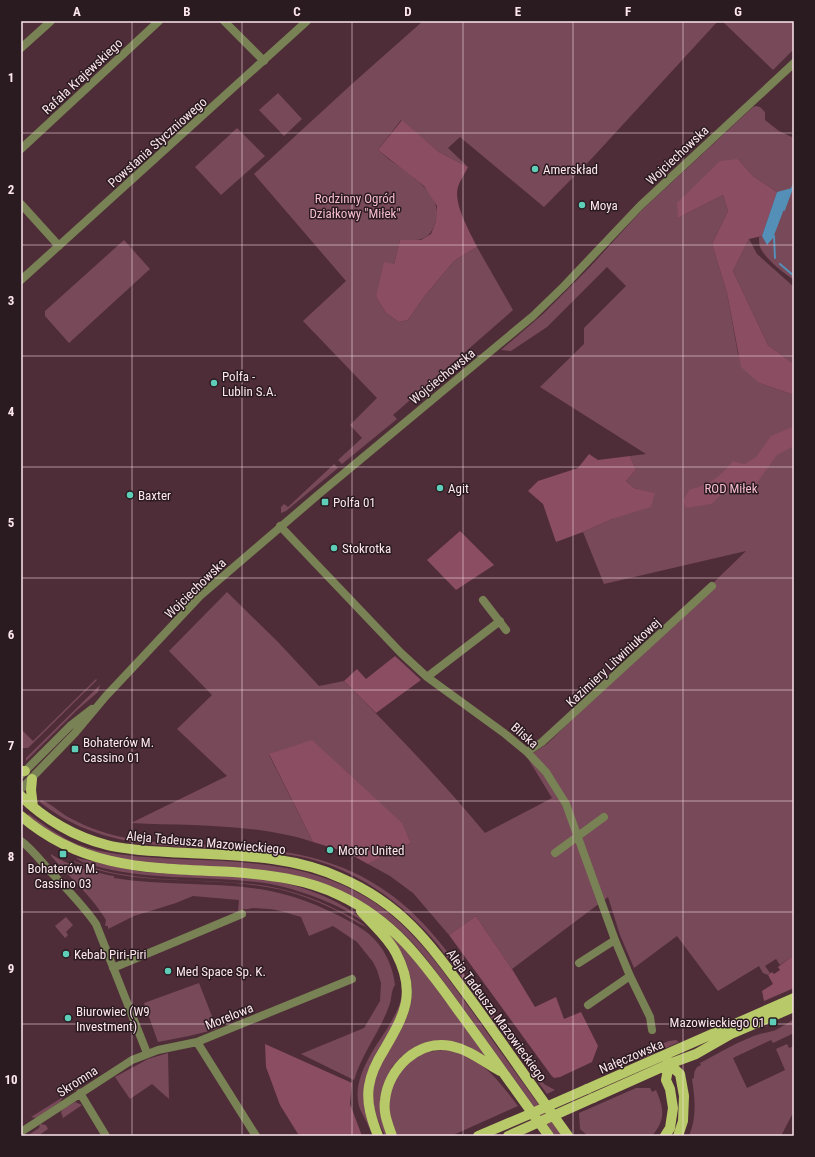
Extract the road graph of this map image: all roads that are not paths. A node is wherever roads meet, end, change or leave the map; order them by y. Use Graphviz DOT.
graph roads {
  1 [pos="51,21"];
  2 [pos="159,21"];
  3 [pos="224,21"];
  4 [pos="307,21"];
  5 [pos="21,48"];
  6 [pos="264,61"];
  7 [pos="794,62"];
  8 [pos="21,149"];
  9 [pos="21,204"];
  10 [pos="59,246"];
  11 [pos="21,280"];
  12 [pos="280,526"];
  13 [pos="712,586"];
  14 [pos="483,600"];
  15 [pos="500,620"];
  16 [pos="506,630"];
  17 [pos="427,677"];
  18 [pos="100,704"];
  19 [pos="527,752"];
  20 [pos="22,772"];
  21 [pos="32,779"];
  22 [pos="21,789"];
  23 [pos="21,796"];
  24 [pos="33,807"];
  25 [pos="21,816"];
  26 [pos="604,817"];
  27 [pos="578,836"];
  28 [pos="21,841"];
  29 [pos="555,853"];
  30 [pos="353,902"];
  31 [pos="242,914"];
  32 [pos="615,940"];
  33 [pos="579,963"];
  34 [pos="113,968"];
  35 [pos="630,976"];
  36 [pos="352,979"];
  37 [pos="794,998"];
  38 [pos="588,1005"];
  39 [pos="794,1007"];
  40 [pos="652,1030"];
  41 [pos="197,1042"];
  42 [pos="147,1053"];
  43 [pos="688,1057"];
  44 [pos="668,1059"];
  45 [pos="505,1074"];
  46 [pos="680,1074"];
  47 [pos="641,1076"];
  48 [pos="666,1080"];
  49 [pos="80,1093"];
  50 [pos="558,1122"];
  51 [pos="21,1132"];
  52 [pos="106,1136"];
  53 [pos="256,1136"];
  54 [pos="378,1136"];
  55 [pos="392,1136"];
  56 [pos="478,1136"];
  57 [pos="508,1136"];
  58 [pos="549,1136"];
  59 [pos="568,1136"];
  60 [pos="575,1136"];
  61 [pos="665,1136"];
  62 [pos="678,1136"];
  1 -- 5 [label="street"];
  2 -- 8 [label="street, Rafała Krajewskiego"];
  3 -- 6 [label="street"];
  4 -- 6 [label="street, Powstania Styczniowego"];
  6 -- 10 [label="street, Powstania Styczniowego"];
  7 -- 12 [label="street, Wojciechowska"];
  9 -- 10 [label="street"];
  10 -- 11 [label="street, Powstania Styczniowego"];
  12 -- 17 [label="street, Bliska"];
  12 -- 18 [label="street, Wojciechowska"];
  13 -- 19 [label="street, Kazimiery Litwiniukowej"];
  14 -- 15 [label="street"];
  15 -- 16 [label="street"];
  15 -- 17 [label="street"];
  17 -- 19 [label="street, Bliska"];
  18 -- 20 [label="street, Wojciechowska"];
  18 -- 21 [label="street, Wojciechowska"];
  19 -- 27 [label="street, Bliska"];
  21 -- 22 [label="street, Wojciechowska"];
  21 -- 24 [label="main road"];
  23 -- 24 [label="main road, Aleja Tadeusza Mazowieckiego"];
  24 -- 50 [label="main road, Aleja Tadeusza Mazowieckiego"];
  25 -- 30 [label="main road"];
  26 -- 27 [label="street"];
  27 -- 29 [label="street"];
  27 -- 32 [label="street, Bliska"];
  28 -- 34 [label="street"];
  30 -- 45 [label="main road"];
  30 -- 54 [label="main road"];
  31 -- 34 [label="street"];
  32 -- 33 [label="street"];
  32 -- 35 [label="street, Bliska"];
  34 -- 42 [label="street"];
  35 -- 38 [label="street"];
  35 -- 40 [label="street, Bliska"];
  36 -- 41 [label="street, Morelowa"];
  37 -- 44 [label="main road, Nałęczowska"];
  39 -- 43 [label="main road, Nałęczowska"];
  41 -- 42 [label="street, Skromna"];
  41 -- 53 [label="street, Morelowa"];
  42 -- 49 [label="street, Skromna"];
  43 -- 44 [label="main road, Nałęczowska"];
  43 -- 46 [label="main road"];
  44 -- 46 [label="main road"];
  44 -- 47 [label="main road, Nałęczowska"];
  44 -- 48 [label="main road"];
  44 -- 56 [label="main road, Nałęczowska, bridge"];
  45 -- 55 [label="main road"];
  45 -- 58 [label="main road"];
  46 -- 62 [label="main road"];
  47 -- 48 [label="main road"];
  47 -- 57 [label="main road, Nałęczowska, bridge"];
  48 -- 61 [label="main road"];
  49 -- 51 [label="street, Skromna"];
  49 -- 52 [label="street"];
  50 -- 59 [label="main road, Aleja Tadeusza Mazowieckiego"];
  50 -- 60 [label="main road"];
}
